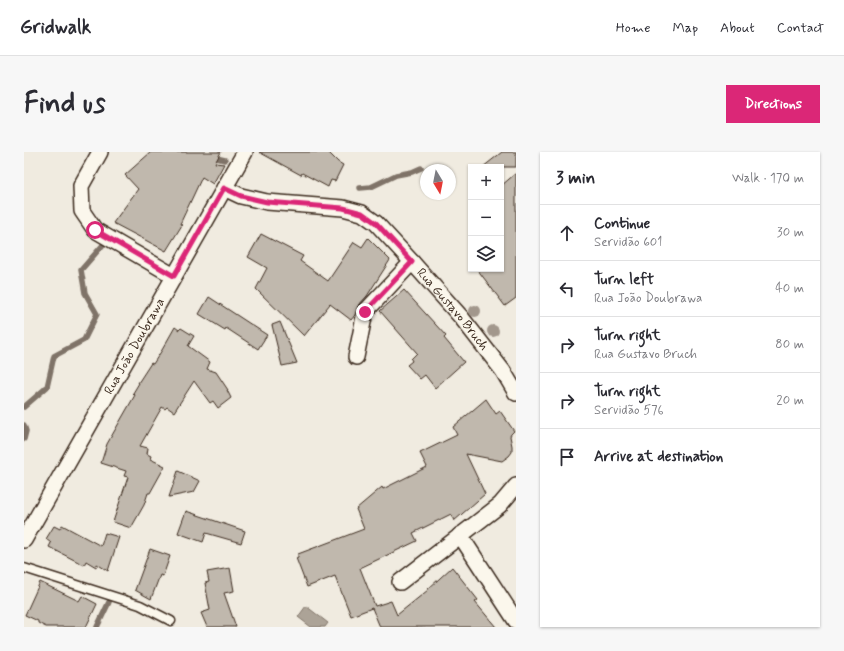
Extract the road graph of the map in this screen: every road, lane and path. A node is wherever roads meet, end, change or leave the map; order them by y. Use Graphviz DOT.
graph roads {
  1 [pos="100,152"];
  2 [pos="245,152"];
  3 [pos="224,188"];
  4 [pos="412,262"];
  5 [pos="174,276"];
  6 [pos="356,357"];
  7 [pos="516,393"];
  8 [pos="516,486"];
  9 [pos="460,535"];
  10 [pos="24,540"];
  11 [pos="24,568"];
  12 [pos="400,582"];
  13 [pos="171,621"];
  14 [pos="516,621"];
  1 -- 5 [label="street"];
  2 -- 3 [label="street, Rua João Doubrawa"];
  3 -- 4 [label="street, Rua Gustavo Bruch"];
  3 -- 5 [label="street, Rua João Doubrawa"];
  4 -- 6 [label="street"];
  4 -- 7 [label="street, Rua Gustavo Bruch"];
  5 -- 10 [label="street, Rua João Doubrawa"];
  8 -- 9 [label="street"];
  9 -- 12 [label="street"];
  9 -- 14 [label="street"];
  11 -- 13 [label="lane"];
}
